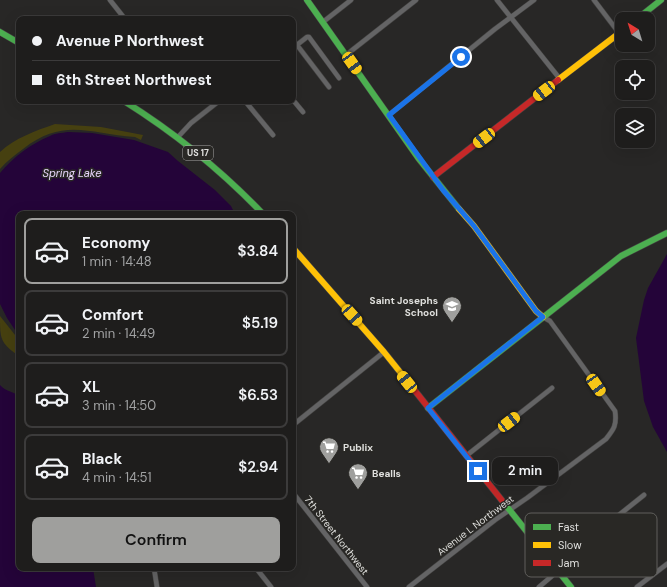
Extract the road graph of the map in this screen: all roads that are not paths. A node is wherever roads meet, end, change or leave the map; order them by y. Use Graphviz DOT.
graph roads {
  1 [pos="110,0"];
  2 [pos="307,0"];
  3 [pos="351,0"];
  4 [pos="416,0"];
  5 [pos="497,0"];
  6 [pos="534,0"];
  7 [pos="594,0"];
  8 [pos="662,0"];
  9 [pos="646,12"];
  10 [pos="123,16"];
  11 [pos="511,18"];
  12 [pos="323,22"];
  13 [pos="615,25"];
  14 [pos="0,32"];
  15 [pos="615,37"];
  16 [pos="16,41"];
  17 [pos="296,45"];
  18 [pos="296,47"];
  19 [pos="346,55"];
  20 [pos="339,78"];
  21 [pos="560,79"];
  22 [pos="329,88"];
  23 [pos="128,104"];
  24 [pos="215,104"];
  25 [pos="247,104"];
  26 [pos="296,104"];
  27 [pos="303,112"];
  28 [pos="389,115"];
  29 [pos="273,135"];
  30 [pos="178,137"];
  31 [pos="433,177"];
  32 [pos="260,211"];
  33 [pos="667,233"];
  34 [pos="296,251"];
  35 [pos="543,317"];
  36 [pos="384,352"];
  37 [pos="552,388"];
  38 [pos="428,408"];
  39 [pos="296,423"];
  40 [pos="466,456"];
  41 [pos="644,495"];
  42 [pos="296,497"];
  43 [pos="509,510"];
  44 [pos="621,513"];
  45 [pos="525,530"];
  46 [pos="667,564"];
  47 [pos="154,571"];
  48 [pos="258,571"];
  49 [pos="657,573"];
  50 [pos="551,577"];
  51 [pos="563,577"];
  52 [pos="653,577"];
  53 [pos="644,585"];
  54 [pos="157,587"];
  55 [pos="271,587"];
  56 [pos="367,587"];
  57 [pos="409,587"];
  58 [pos="539,587"];
  59 [pos="571,587"];
  60 [pos="637,587"];
  1 -- 10 [label="street"];
  2 -- 12 [label="main road"];
  3 -- 12 [label="street"];
  4 -- 19 [label="street"];
  5 -- 11 [label="street"];
  6 -- 11 [label="street"];
  7 -- 13 [label="street"];
  8 -- 9 [label="main road"];
  11 -- 21 [label="street"];
  11 -- 28 [label="street"];
  12 -- 19 [label="main road"];
  14 -- 16 [label="main road"];
  15 -- 21 [label="main road"];
  17 -- 20 [label="street"];
  18 -- 22 [label="street"];
  19 -- 28 [label="main road"];
  21 -- 31 [label="main road"];
  23 -- 30 [label="main road, US 17"];
  24 -- 30 [label="street"];
  25 -- 29 [label="street"];
  26 -- 27 [label="street"];
  28 -- 31 [label="main road"];
  30 -- 32 [label="main road, US 17"];
  31 -- 35 [label="main road"];
  33 -- 35 [label="main road"];
  34 -- 36 [label="main road"];
  35 -- 38 [label="main road"];
  35 -- 43 [label="street, Avenue L Northwest"];
  36 -- 38 [label="main road"];
  36 -- 39 [label="street"];
  37 -- 40 [label="street"];
  38 -- 40 [label="main road"];
  40 -- 43 [label="main road"];
  41 -- 44 [label="street"];
  42 -- 56 [label="street, 7th Street Northwest"];
  43 -- 45 [label="main road"];
  43 -- 57 [label="street, Avenue L Northwest"];
  46 -- 49 [label="street"];
  47 -- 54 [label="street"];
  48 -- 55 [label="street"];
  50 -- 58 [label="street"];
  51 -- 59 [label="main road"];
  52 -- 53 [label="street"];
  53 -- 60 [label="street"];
}
